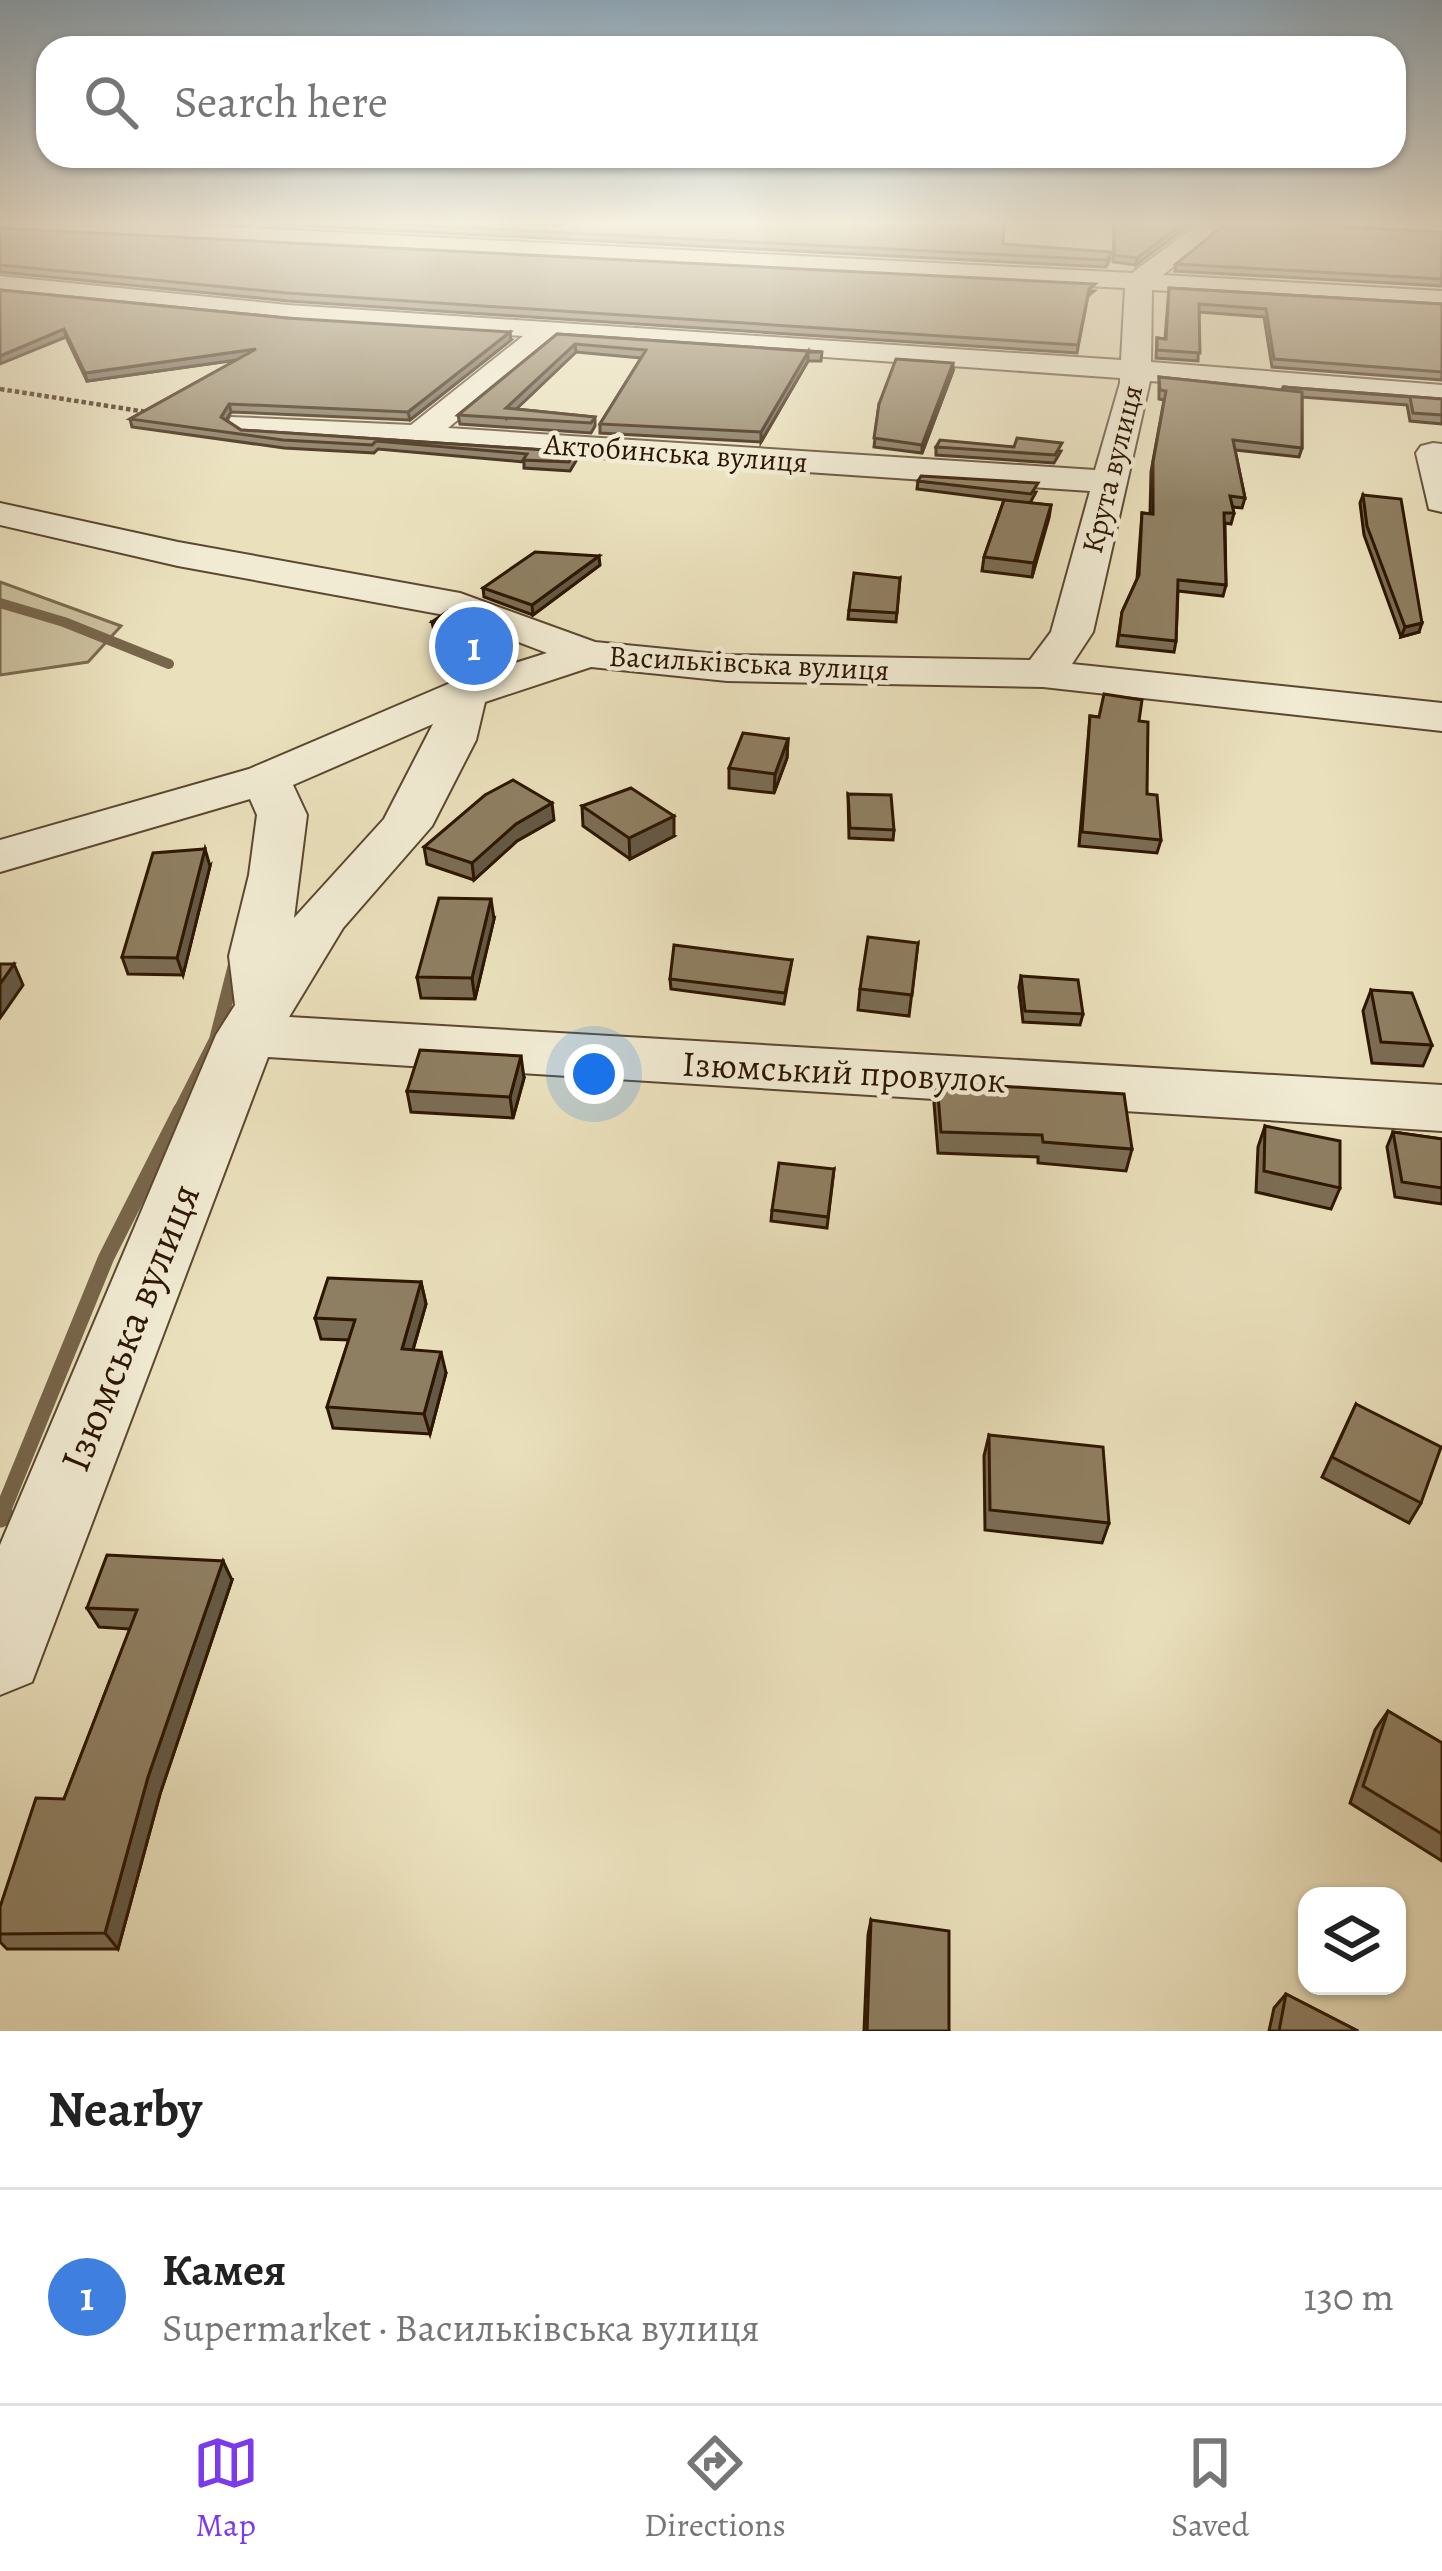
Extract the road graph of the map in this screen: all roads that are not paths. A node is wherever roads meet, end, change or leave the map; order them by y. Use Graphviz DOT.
graph roads {
  1 [pos="359,316"];
  2 [pos="1138,316"];
  3 [pos="547,331"];
  4 [pos="1136,369"];
  5 [pos="1442,394"];
  6 [pos="243,424"];
  7 [pos="418,436"];
  8 [pos="1437,454"];
  9 [pos="1110,482"];
  10 [pos="1442,501"];
  11 [pos="0,514"];
  12 [pos="588,654"];
  13 [pos="1043,674"];
  14 [pos="464,694"];
  15 [pos="1442,717"];
  16 [pos="266,779"];
  17 [pos="0,856"];
  18 [pos="255,1021"];
  19 [pos="1442,1108"];
  20 [pos="0,1651"];
  1 -- 3 [label="street"];
  2 -- 4 [label="street, Крута вулиця"];
  3 -- 4 [label="street"];
  3 -- 7 [label="street"];
  4 -- 5 [label="street"];
  4 -- 9 [label="street, Крута вулиця"];
  6 -- 7 [label="street, Актобинська вулиця"];
  7 -- 9 [label="street, Актобинська вулиця"];
  8 -- 10 [label="street"];
  9 -- 13 [label="street, Крута вулиця"];
  11 -- 12 [label="street, Васильківська вулиця"];
  12 -- 13 [label="street, Васильківська вулиця"];
  12 -- 14 [label="street"];
  13 -- 15 [label="street, Васильківська вулиця"];
  14 -- 16 [label="street"];
  14 -- 18 [label="street, Ізюмська вулиця"];
  16 -- 17 [label="street"];
  16 -- 18 [label="street, Ізюмська вулиця"];
  18 -- 19 [label="street, Ізюмський провулок"];
  18 -- 20 [label="street, Ізюмська вулиця"];
}
